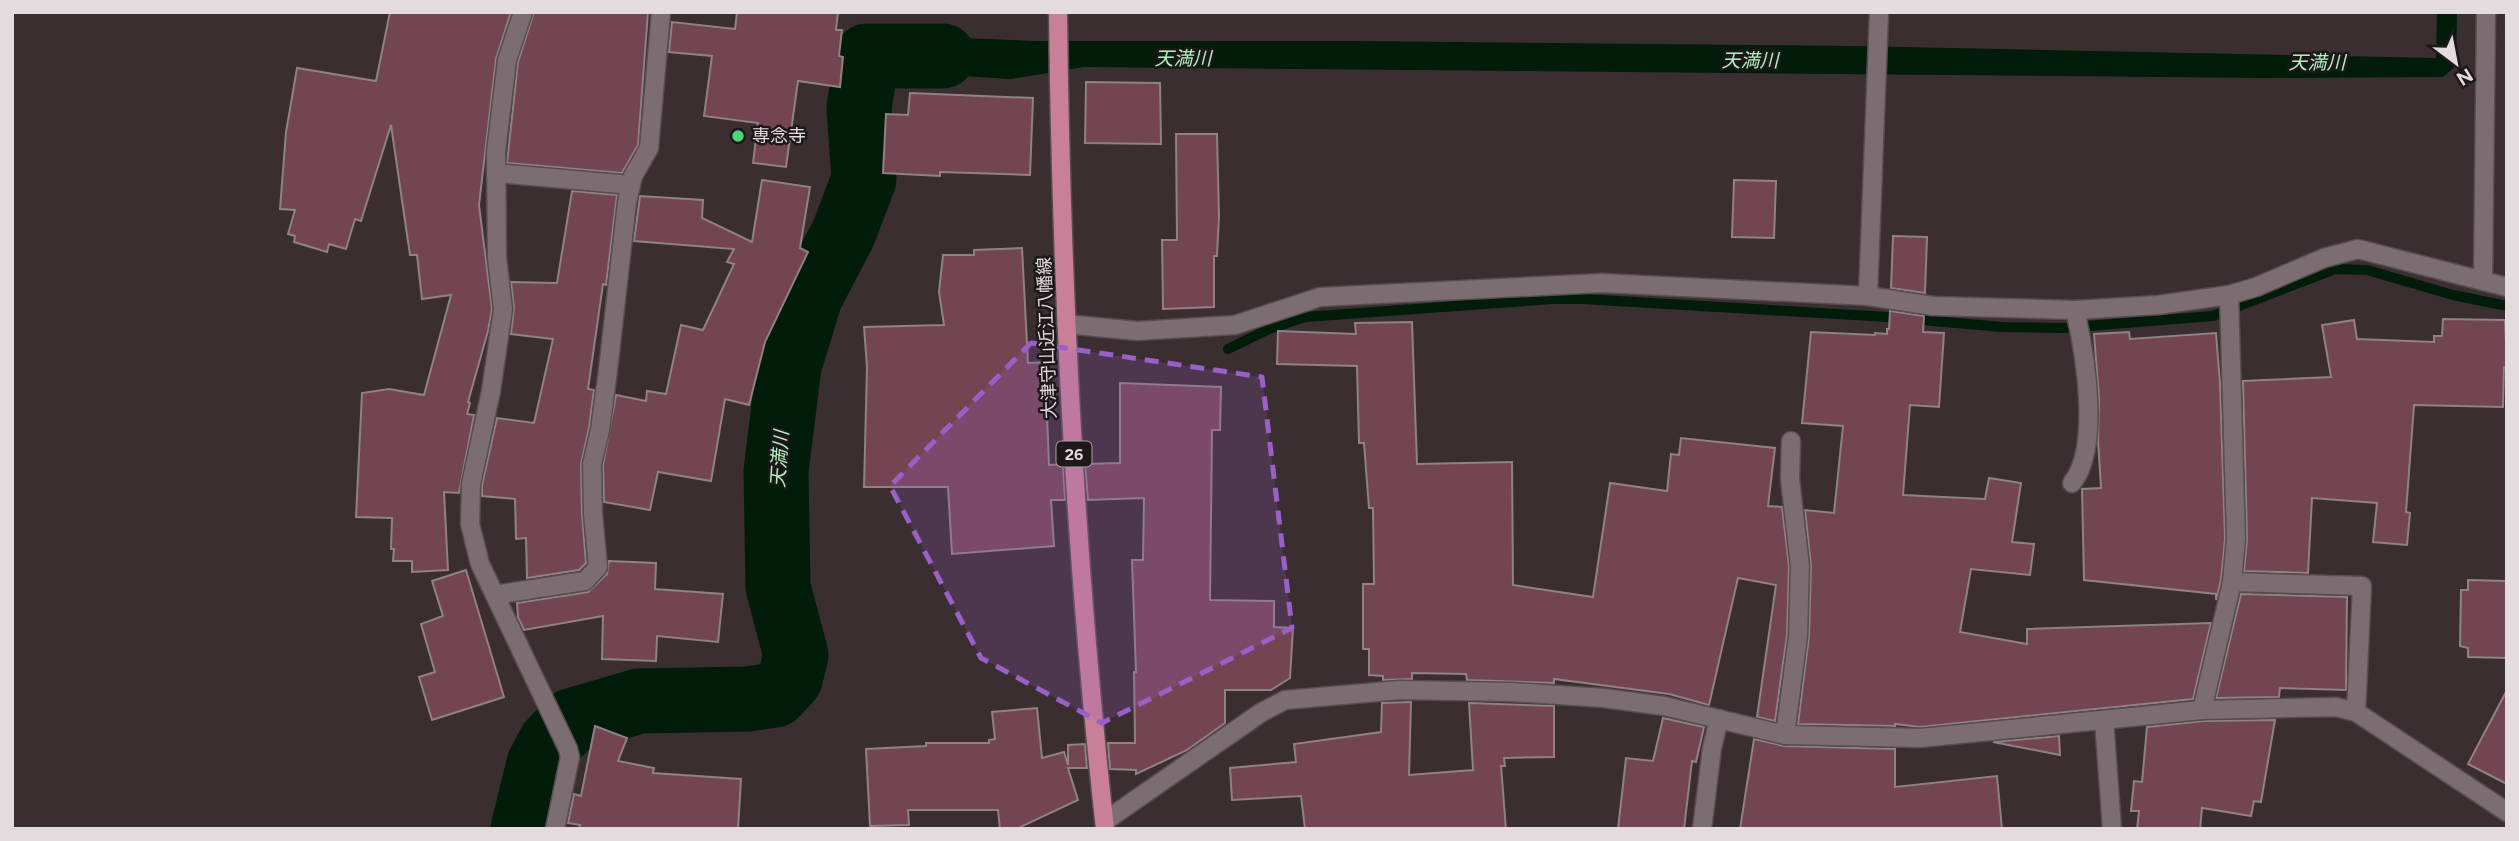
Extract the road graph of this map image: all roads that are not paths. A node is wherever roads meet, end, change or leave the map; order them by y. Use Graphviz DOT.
graph roads {
  1 [pos="523,12"];
  2 [pos="661,12"];
  3 [pos="1878,12"];
  4 [pos="2486,12"];
  5 [pos="1058,20"];
  6 [pos="496,173"];
  7 [pos="631,186"];
  8 [pos="2483,281"];
  9 [pos="2507,287"];
  10 [pos="2229,295"];
  11 [pos="1868,296"];
  12 [pos="2075,310"];
  13 [pos="1066,324"];
  14 [pos="1791,441"];
  15 [pos="2072,483"];
  16 [pos="2232,582"];
  17 [pos="495,595"];
  18 [pos="2202,710"];
  19 [pos="2356,712"];
  20 [pos="1719,719"];
  21 [pos="2104,720"];
  22 [pos="1785,735"];
  23 [pos="2507,812"];
  24 [pos="1105,825"];
  25 [pos="555,829"];
  26 [pos="1702,829"];
  27 [pos="2112,829"];
  1 -- 6 [label="street"];
  2 -- 7 [label="street"];
  3 -- 11 [label="street"];
  4 -- 8 [label="street"];
  5 -- 13 [label="main road, 大津守山近江八幡線 / 26"];
  6 -- 7 [label="street"];
  6 -- 17 [label="street"];
  7 -- 17 [label="street"];
  8 -- 9 [label="street"];
  8 -- 10 [label="street"];
  10 -- 12 [label="street"];
  10 -- 16 [label="street"];
  11 -- 12 [label="street"];
  11 -- 13 [label="street"];
  12 -- 15 [label="street"];
  13 -- 24 [label="main road, 大津守山近江八幡線 / 26"];
  14 -- 22 [label="street"];
  16 -- 18 [label="street"];
  16 -- 19 [label="street"];
  17 -- 25 [label="street"];
  18 -- 19 [label="street"];
  18 -- 21 [label="street"];
  19 -- 23 [label="street"];
  20 -- 22 [label="street"];
  20 -- 24 [label="street"];
  20 -- 26 [label="street"];
  21 -- 22 [label="street"];
  21 -- 27 [label="street"];
}
